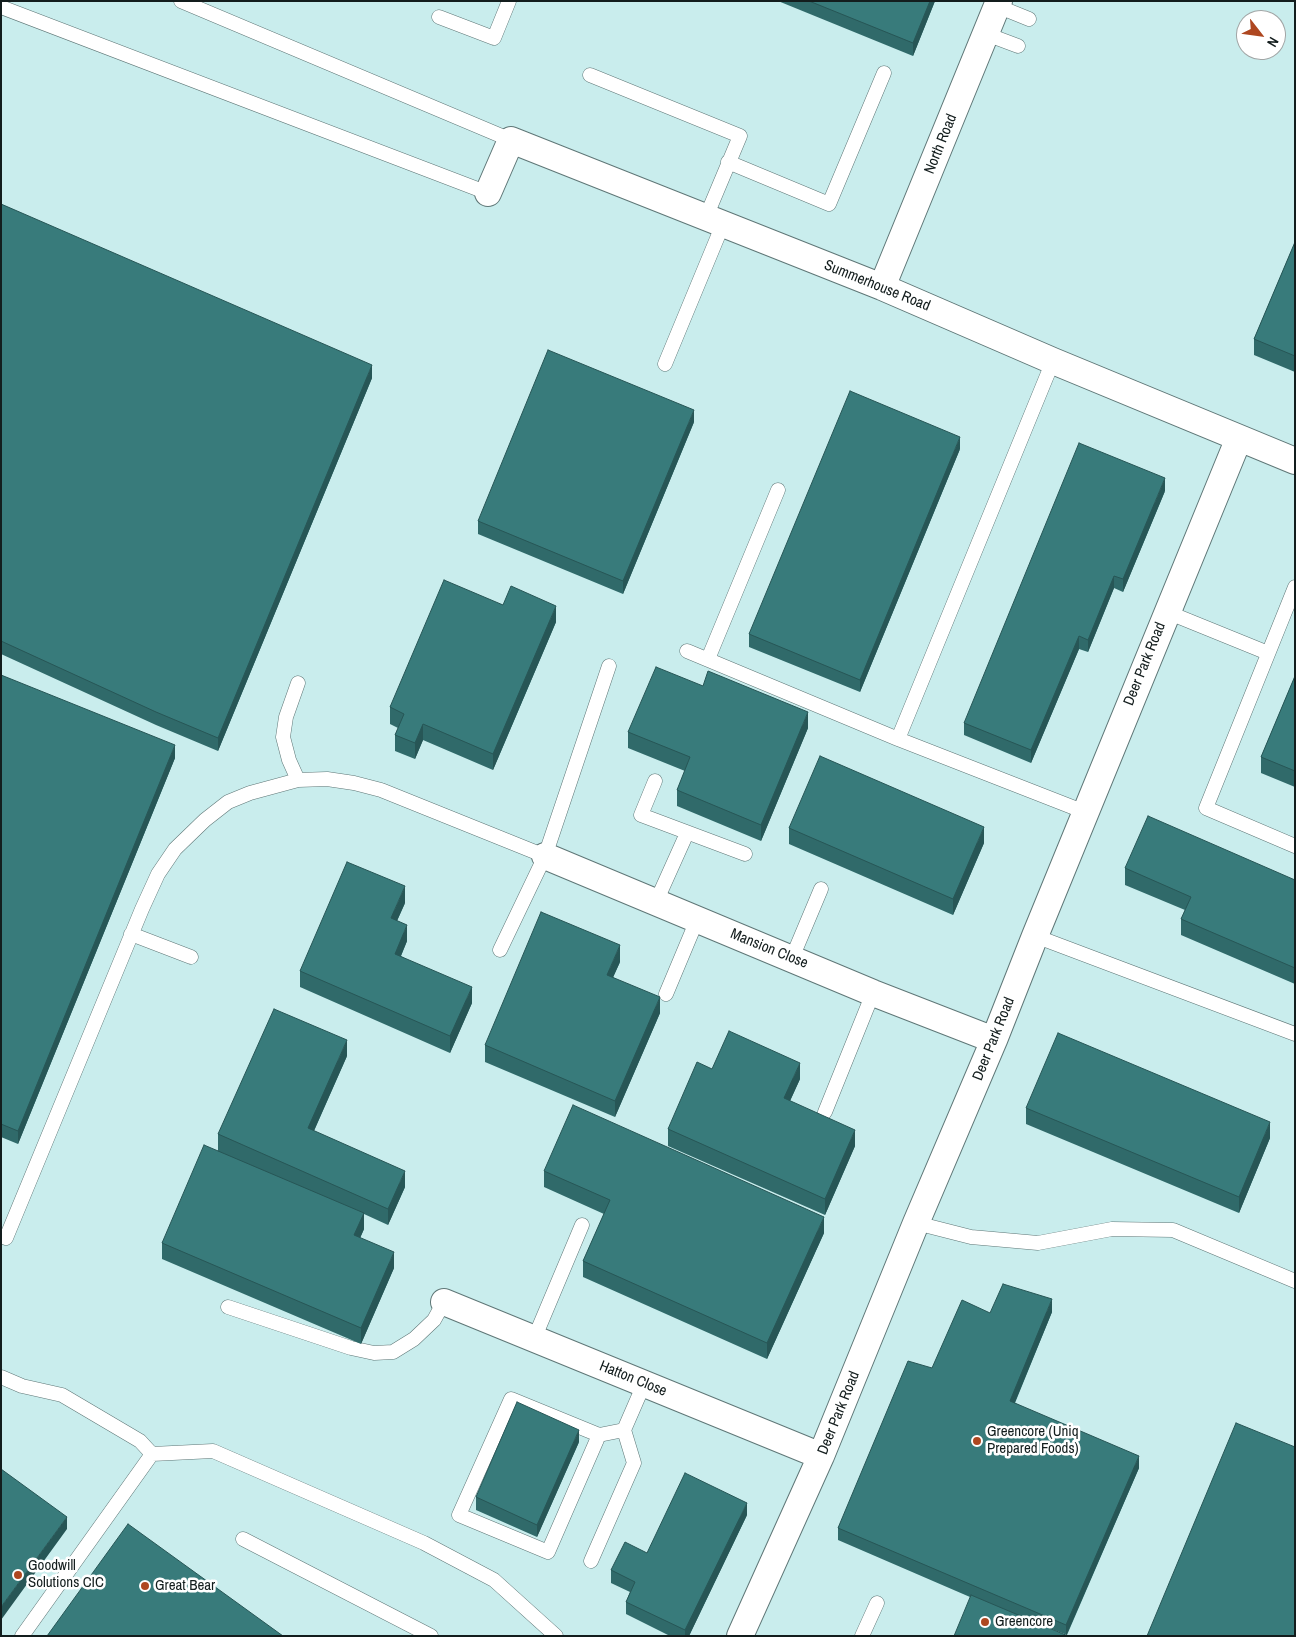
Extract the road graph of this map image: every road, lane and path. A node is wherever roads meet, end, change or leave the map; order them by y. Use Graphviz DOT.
graph roads {
  1 [pos="181,1"];
  2 [pos="509,1"];
  3 [pos="998,4"];
  4 [pos="1,7"];
  5 [pos="439,17"];
  6 [pos="1029,19"];
  7 [pos="986,34"];
  8 [pos="1018,46"];
  9 [pos="884,72"];
  10 [pos="590,75"];
  11 [pos="511,140"];
  12 [pos="728,162"];
  13 [pos="488,193"];
  14 [pos="714,220"];
  15 [pos="882,287"];
  16 [pos="1053,361"];
  17 [pos="665,364"];
  18 [pos="1238,438"];
  19 [pos="1295,461"];
  20 [pos="778,490"];
  21 [pos="1295,588"];
  22 [pos="1167,612"];
  23 [pos="687,651"];
  24 [pos="1268,652"];
  25 [pos="708,659"];
  26 [pos="609,666"];
  27 [pos="298,683"];
  28 [pos="898,739"];
  29 [pos="298,780"];
  30 [pos="655,781"];
  31 [pos="1085,812"];
  32 [pos="687,833"];
  33 [pos="1295,846"];
  34 [pos="745,854"];
  35 [pos="545,856"];
  36 [pos="821,889"];
  37 [pos="656,902"];
  38 [pos="697,920"];
  39 [pos="131,934"];
  40 [pos="1034,936"];
  41 [pos="500,950"];
  42 [pos="191,957"];
  43 [pos="792,958"];
  44 [pos="873,993"];
  45 [pos="666,994"];
  46 [pos="1295,1034"];
  47 [pos="994,1040"];
  48 [pos="825,1112"];
  49 [pos="916,1223"];
  50 [pos="582,1225"];
  51 [pos="1,1236"];
  52 [pos="1295,1281"];
  53 [pos="444,1302"];
  54 [pos="228,1307"];
  55 [pos="534,1339"];
  56 [pos="1,1377"];
  57 [pos="644,1384"];
  58 [pos="624,1430"];
  59 [pos="599,1435"];
  60 [pos="152,1454"];
  61 [pos="821,1456"];
  62 [pos="243,1539"];
  63 [pos="591,1561"];
  64 [pos="877,1603"];
  65 [pos="22,1636"];
  66 [pos="431,1636"];
  67 [pos="556,1636"];
  68 [pos="740,1636"];
  69 [pos="862,1636"];
  1 -- 11 [label="lane"];
  2 -- 5 [label="lane"];
  3 -- 6 [label="lane"];
  3 -- 7 [label="street, North Road"];
  4 -- 13 [label="lane"];
  7 -- 8 [label="lane"];
  7 -- 15 [label="street, North Road"];
  9 -- 12 [label="lane"];
  10 -- 12 [label="lane"];
  11 -- 13 [label="street"];
  11 -- 14 [label="street, Summerhouse Road"];
  12 -- 14 [label="lane"];
  14 -- 15 [label="street, Summerhouse Road"];
  14 -- 17 [label="lane"];
  15 -- 16 [label="street, Summerhouse Road"];
  16 -- 18 [label="street, Summerhouse Road"];
  16 -- 28 [label="lane"];
  18 -- 19 [label="street, Summerhouse Road"];
  18 -- 22 [label="street, Deer Park Road"];
  20 -- 25 [label="lane"];
  21 -- 24 [label="lane"];
  22 -- 24 [label="lane"];
  22 -- 31 [label="street, Deer Park Road"];
  23 -- 25 [label="lane"];
  24 -- 33 [label="lane"];
  25 -- 28 [label="lane"];
  26 -- 35 [label="lane"];
  27 -- 29 [label="lane"];
  28 -- 31 [label="lane"];
  29 -- 35 [label="lane"];
  29 -- 39 [label="lane"];
  30 -- 32 [label="lane"];
  31 -- 40 [label="street, Deer Park Road"];
  32 -- 34 [label="lane"];
  32 -- 37 [label="lane"];
  35 -- 37 [label="street, Mansion Close"];
  35 -- 41 [label="lane"];
  36 -- 43 [label="lane"];
  37 -- 38 [label="street, Mansion Close"];
  38 -- 43 [label="street, Mansion Close"];
  38 -- 45 [label="lane"];
  39 -- 42 [label="lane"];
  39 -- 51 [label="lane"];
  40 -- 46 [label="lane"];
  40 -- 47 [label="street, Deer Park Road"];
  43 -- 44 [label="street, Mansion Close"];
  44 -- 47 [label="street, Mansion Close"];
  44 -- 48 [label="lane"];
  47 -- 49 [label="street, Deer Park Road"];
  49 -- 52 [label="lane"];
  49 -- 61 [label="street, Deer Park Road"];
  50 -- 55 [label="lane"];
  53 -- 54 [label="lane"];
  53 -- 55 [label="street, Hatton Close"];
  55 -- 57 [label="street, Hatton Close"];
  56 -- 60 [label="lane"];
  57 -- 58 [label="lane"];
  57 -- 61 [label="street, Hatton Close"];
  58 -- 59 [label="lane"];
  58 -- 63 [label="lane"];
  59 -- 59 [label="lane"];
  60 -- 65 [label="lane"];
  60 -- 67 [label="lane"];
  61 -- 68 [label="street, Deer Park Road"];
  62 -- 66 [label="lane"];
  64 -- 69 [label="lane"];
}
